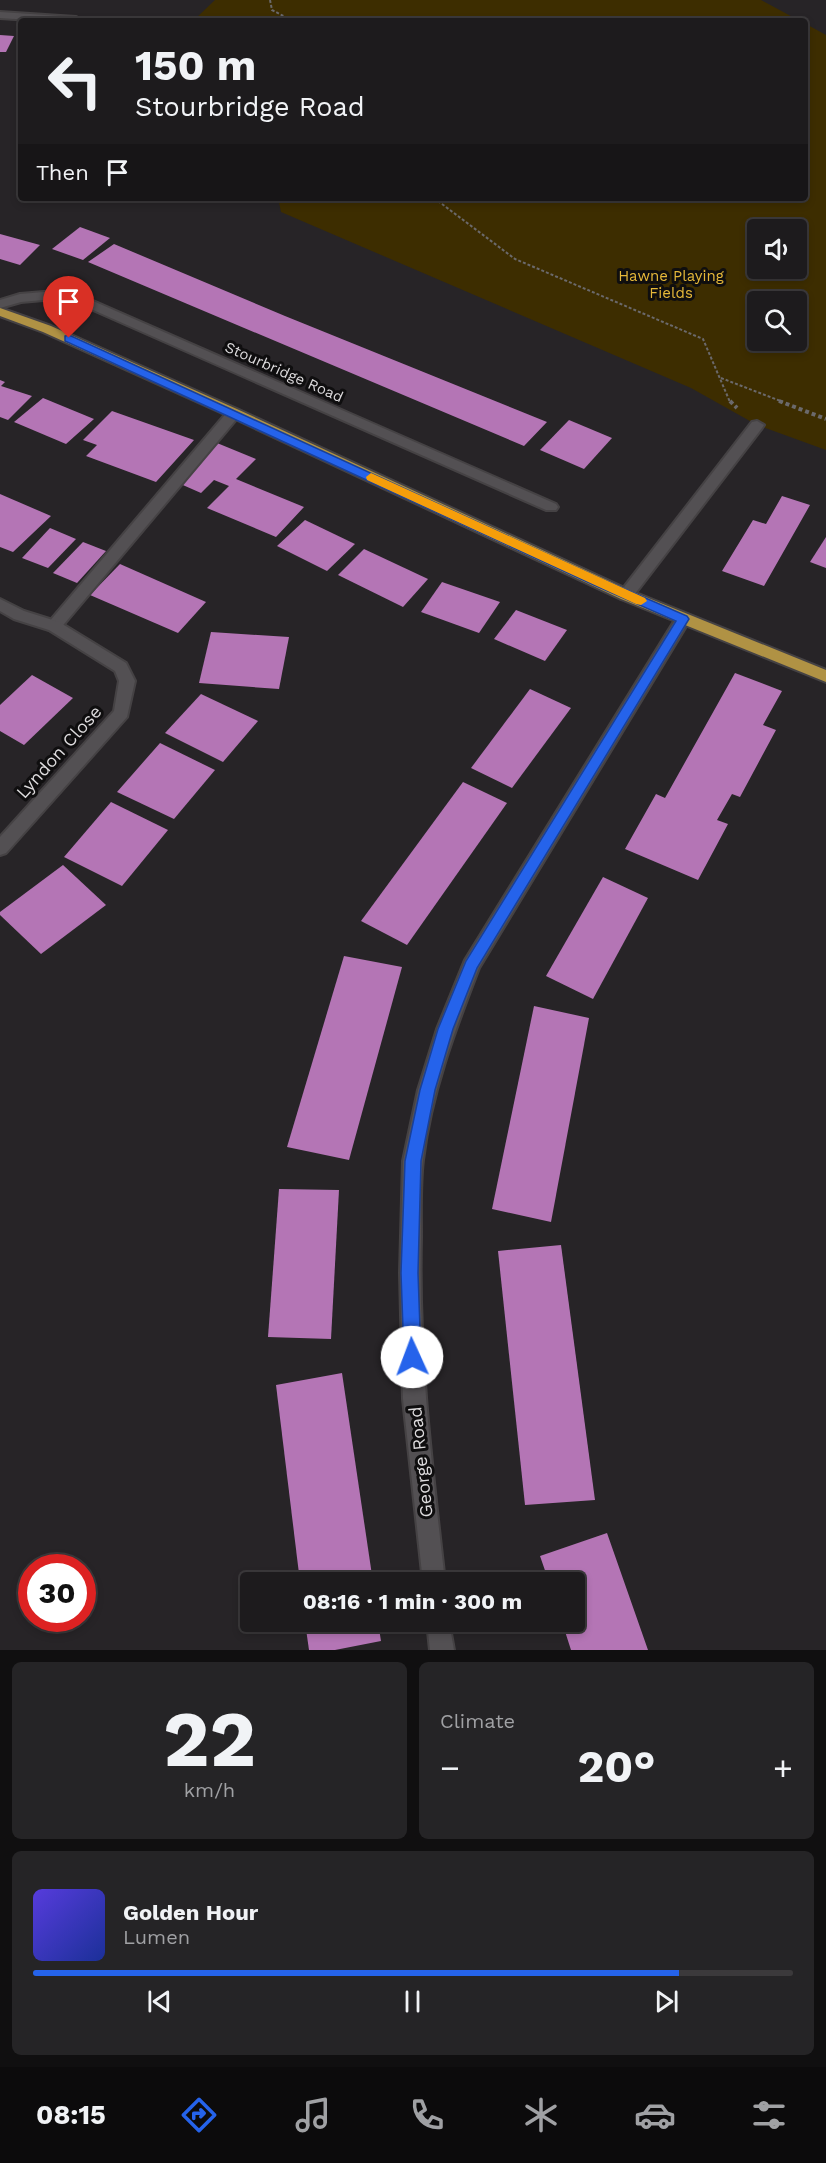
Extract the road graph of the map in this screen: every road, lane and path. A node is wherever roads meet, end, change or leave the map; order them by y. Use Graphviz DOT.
graph roads {
  1 [pos="270,0"];
  2 [pos="0,15"];
  3 [pos="46,18"];
  4 [pos="287,18"];
  5 [pos="438,201"];
  6 [pos="0,304"];
  7 [pos="0,312"];
  8 [pos="720,378"];
  9 [pos="234,413"];
  10 [pos="826,419"];
  11 [pos="757,425"];
  12 [pos="551,507"];
  13 [pos="626,595"];
  14 [pos="0,604"];
  15 [pos="683,619"];
  16 [pos="54,626"];
  17 [pos="826,676"];
  18 [pos="0,848"];
  19 [pos="433,1572"];
  20 [pos="439,1632"];
  21 [pos="442,1650"];
  1 -- 4 [label="path"];
  2 -- 3 [label="street"];
  5 -- 8 [label="path"];
  6 -- 12 [label="street, Stourbridge Road"];
  7 -- 9 [label="highway"];
  8 -- 10 [label="path"];
  8 -- 11 [label="path"];
  9 -- 13 [label="highway"];
  9 -- 16 [label="street"];
  11 -- 13 [label="street"];
  13 -- 15 [label="highway"];
  14 -- 16 [label="street, Lyndon Close"];
  15 -- 17 [label="highway"];
  15 -- 19 [label="street, George Road"];
  16 -- 18 [label="street, Lyndon Close"];
  20 -- 21 [label="street"];
}
